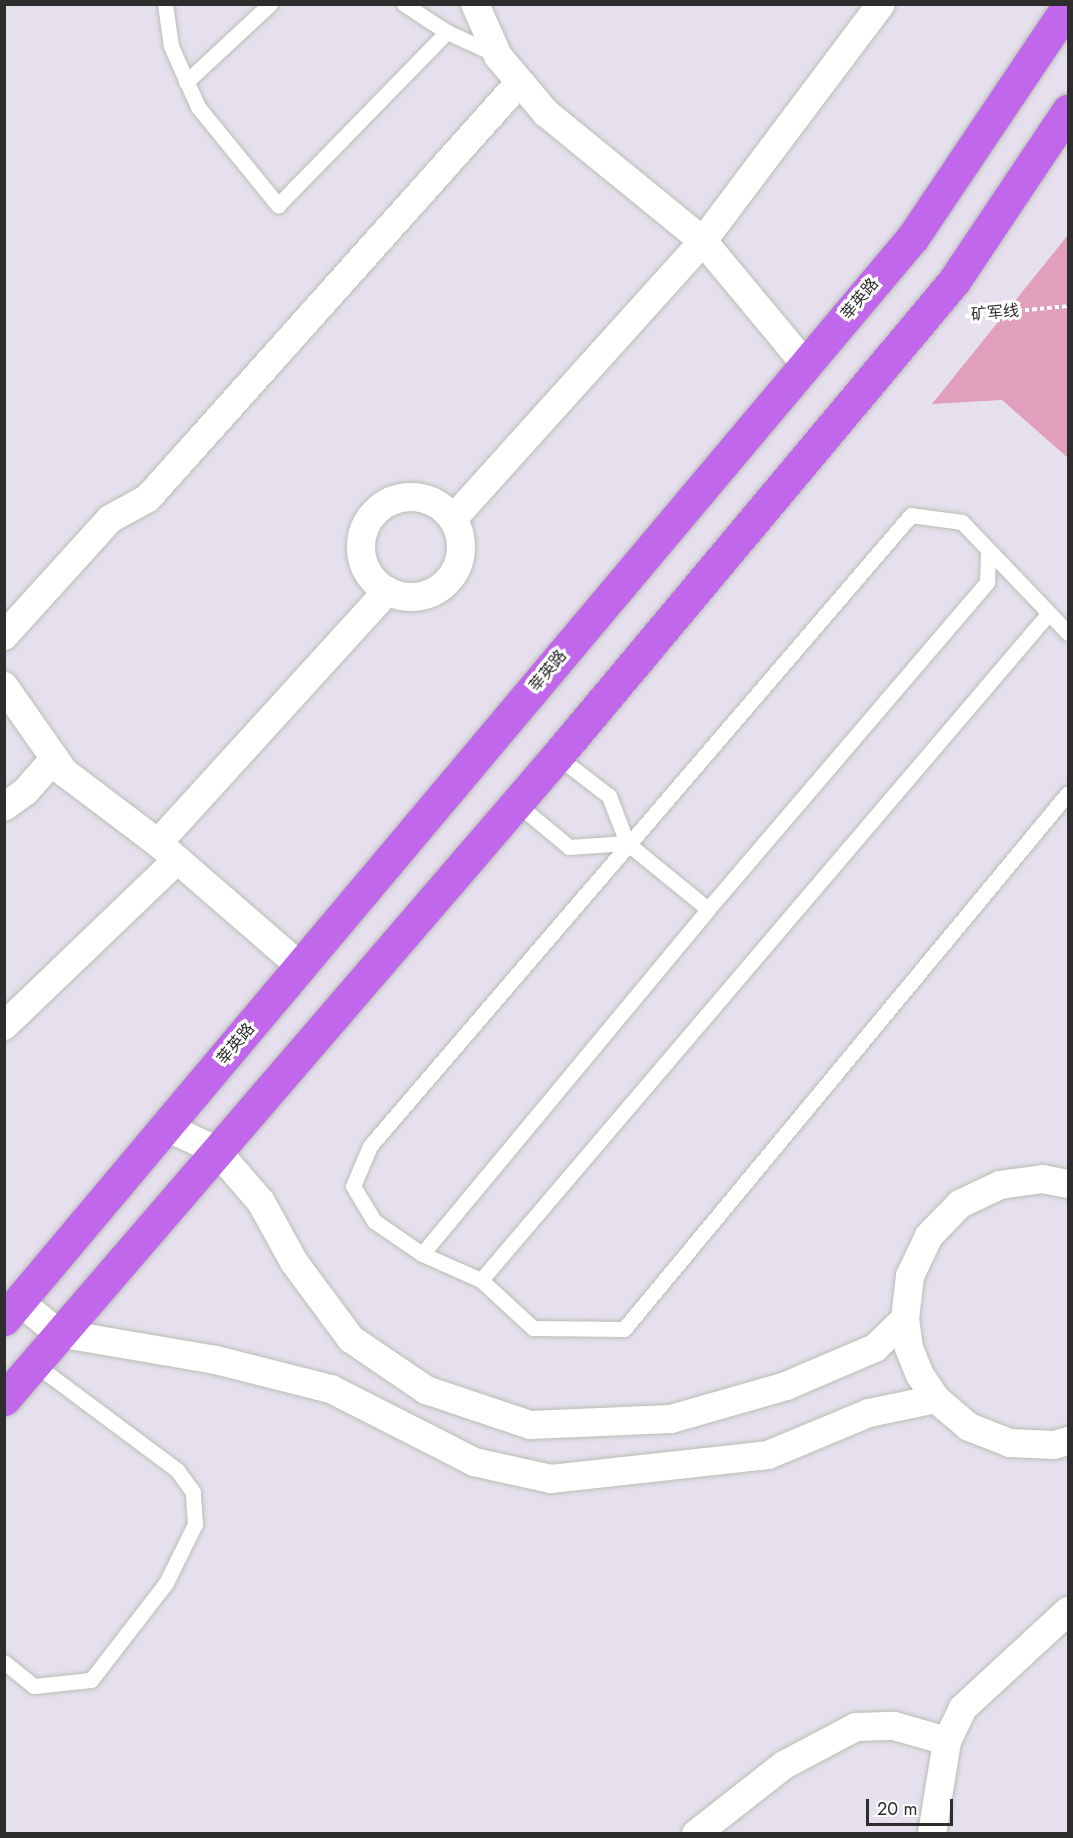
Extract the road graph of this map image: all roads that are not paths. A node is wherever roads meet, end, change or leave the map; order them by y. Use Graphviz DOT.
graph roads {
  1 [pos="165,4"];
  2 [pos="270,4"];
  3 [pos="404,4"];
  4 [pos="474,4"];
  5 [pos="880,4"];
  6 [pos="1068,6"];
  7 [pos="447,32"];
  8 [pos="498,56"];
  9 [pos="186,82"];
  10 [pos="520,82"];
  11 [pos="1068,111"];
  12 [pos="703,241"];
  13 [pos="805,364"];
  14 [pos="453,519"];
  15 [pos="988,553"];
  16 [pos="387,591"];
  17 [pos="1048,614"];
  18 [pos="1068,633"];
  19 [pos="4,636"];
  20 [pos="4,686"];
  21 [pos="557,756"];
  22 [pos="55,758"];
  23 [pos="1068,793"];
  24 [pos="516,803"];
  25 [pos="4,807"];
  26 [pos="627,843"];
  27 [pos="168,851"];
  28 [pos="708,909"];
  29 [pos="300,967"];
  30 [pos="4,1026"];
  31 [pos="166,1127"];
  32 [pos="216,1150"];
  33 [pos="1068,1184"];
  34 [pos="422,1254"];
  35 [pos="481,1280"];
  36 [pos="12,1311"];
  37 [pos="905,1319"];
  38 [pos="58,1333"];
  39 [pos="35,1364"];
  40 [pos="4,1399"];
  41 [pos="936,1399"];
  42 [pos="1068,1441"];
  43 [pos="1068,1611"];
  44 [pos="4,1662"];
  45 [pos="947,1741"];
  46 [pos="696,1833"];
  47 [pos="932,1833"];
  1 -- 9 [label="lane"];
  2 -- 9 [label="lane"];
  3 -- 7 [label="lane"];
  4 -- 8 [label="street"];
  5 -- 12 [label="street"];
  6 -- 13 [label="main road, 莘英路"];
  7 -- 8 [label="lane"];
  7 -- 9 [label="lane"];
  8 -- 10 [label="street"];
  10 -- 12 [label="street"];
  10 -- 19 [label="street"];
  11 -- 21 [label="main road"];
  12 -- 13 [label="street"];
  12 -- 14 [label="street"];
  13 -- 29 [label="main road, 莘英路"];
  14 -- 16 [label="street"];
  14 -- 16 [label="street"];
  15 -- 17 [label="lane"];
  15 -- 26 [label="lane"];
  15 -- 28 [label="lane"];
  16 -- 27 [label="street"];
  17 -- 18 [label="lane"];
  17 -- 35 [label="lane"];
  20 -- 22 [label="street"];
  21 -- 24 [label="main road"];
  21 -- 26 [label="lane"];
  22 -- 25 [label="street"];
  22 -- 27 [label="street"];
  23 -- 35 [label="lane"];
  24 -- 26 [label="lane"];
  24 -- 32 [label="main road"];
  26 -- 28 [label="lane"];
  26 -- 34 [label="lane"];
  27 -- 29 [label="street"];
  27 -- 30 [label="street"];
  28 -- 34 [label="lane"];
  29 -- 31 [label="main road, 莘英路"];
  31 -- 32 [label="street"];
  31 -- 36 [label="main road, 莘英路"];
  32 -- 37 [label="street"];
  32 -- 38 [label="main road"];
  33 -- 37 [label="street"];
  34 -- 35 [label="lane"];
  36 -- 38 [label="street"];
  37 -- 41 [label="street"];
  38 -- 39 [label="main road"];
  38 -- 41 [label="street"];
  39 -- 40 [label="main road"];
  39 -- 44 [label="lane"];
  41 -- 42 [label="street"];
  43 -- 45 [label="street"];
  45 -- 46 [label="street"];
  45 -- 47 [label="street"];
}
